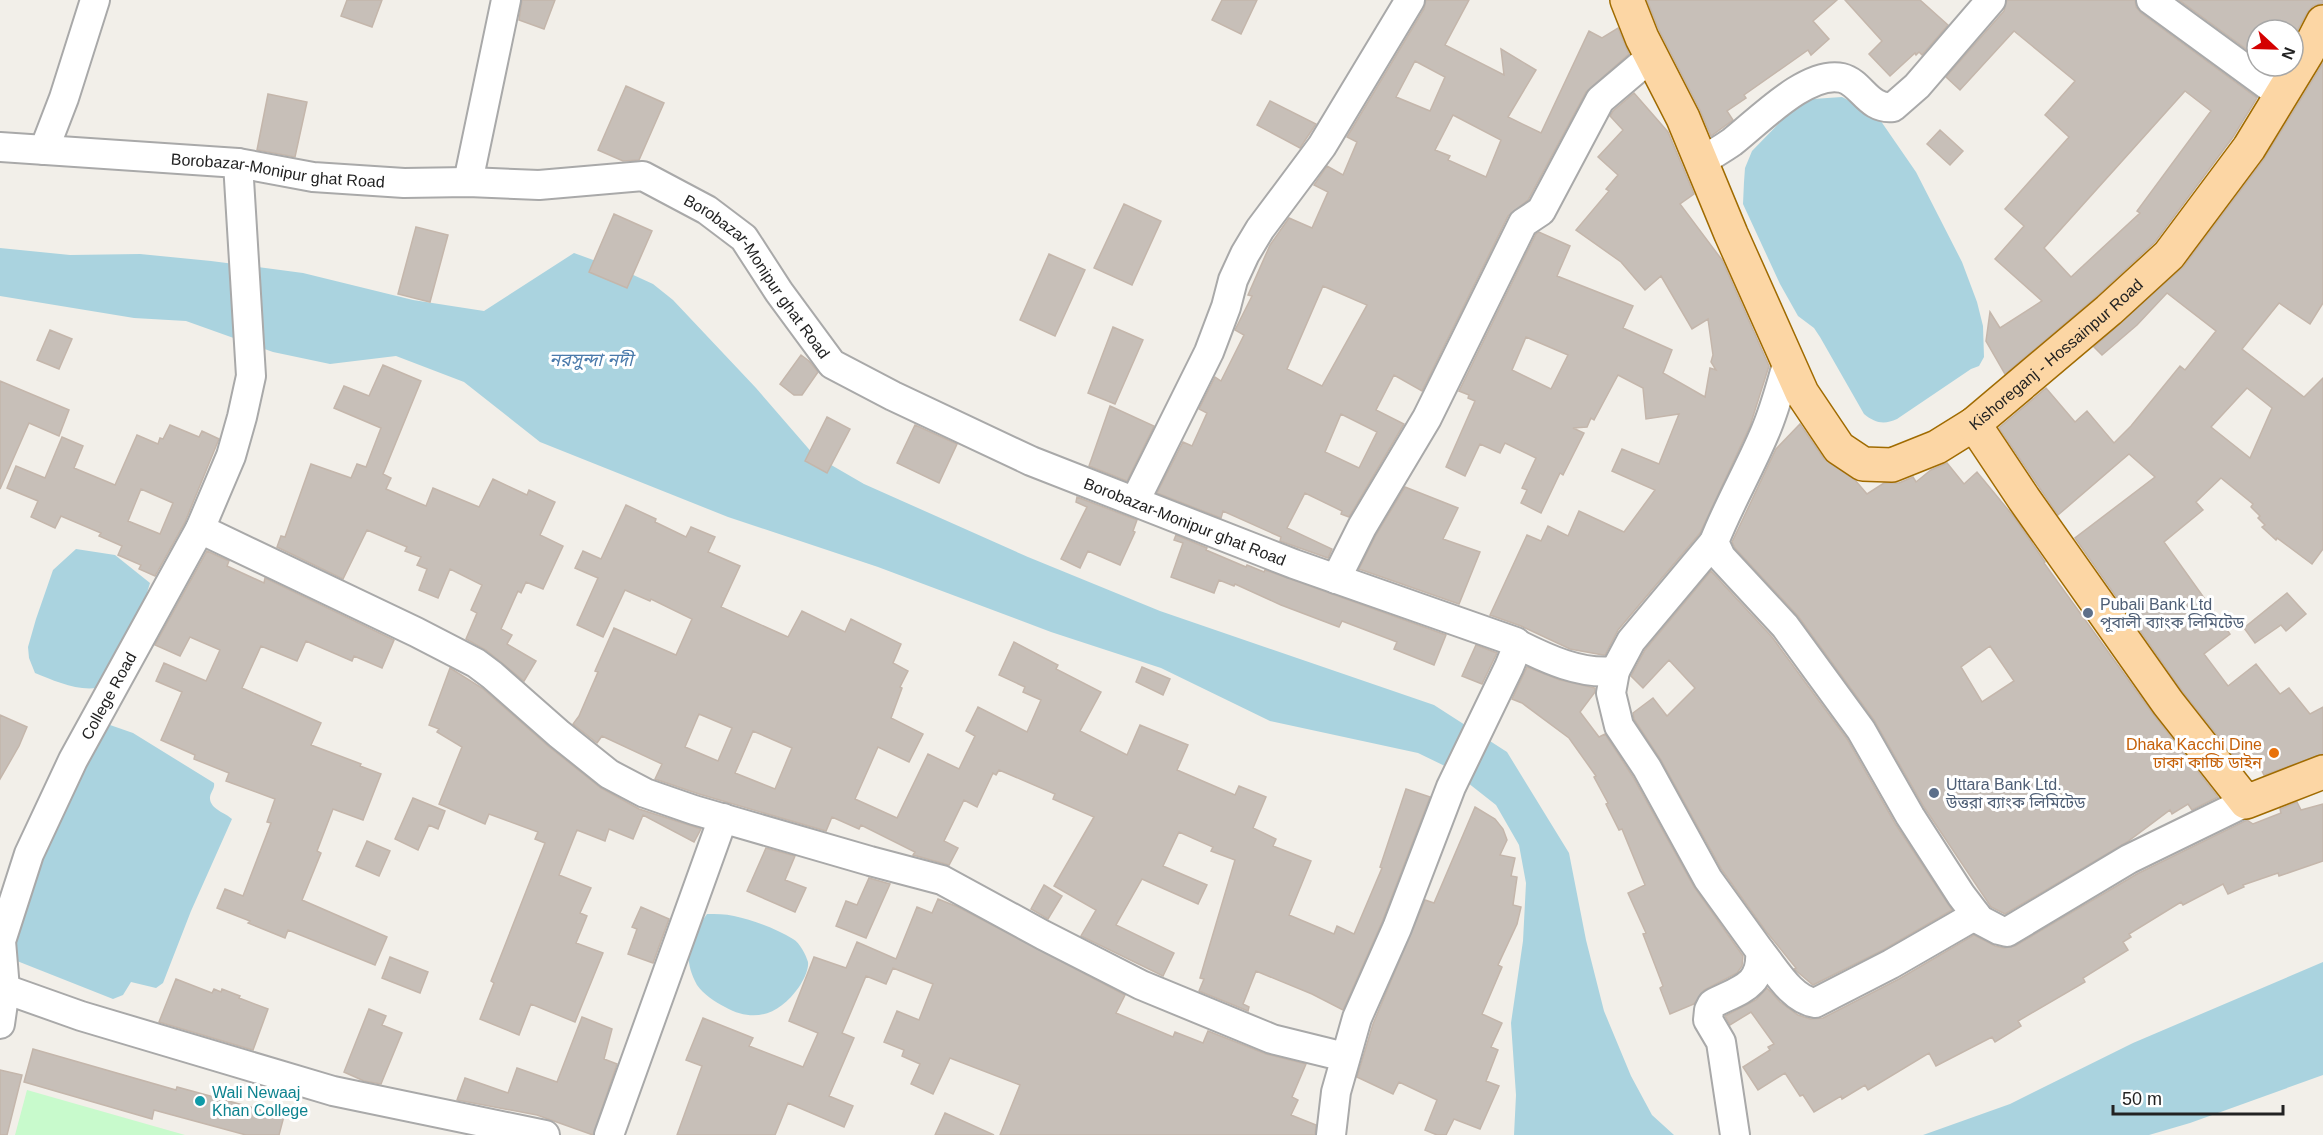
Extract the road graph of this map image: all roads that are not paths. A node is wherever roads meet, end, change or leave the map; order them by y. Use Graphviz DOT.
graph roads {
  1 [pos="95,0"];
  2 [pos="506,0"];
  3 [pos="1410,0"];
  4 [pos="1627,0"];
  5 [pos="1991,0"];
  6 [pos="2151,0"];
  7 [pos="2323,22"];
  8 [pos="1652,56"];
  9 [pos="2281,95"];
  10 [pos="0,147"];
  11 [pos="44,150"];
  12 [pos="1701,162"];
  13 [pos="238,163"];
  14 [pos="468,182"];
  15 [pos="1788,361"];
  16 [pos="1974,424"];
  17 [pos="1135,501"];
  18 [pos="200,529"];
  19 [pos="1714,542"];
  20 [pos="1336,579"];
  21 [pos="1517,644"];
  22 [pos="1615,671"];
  23 [pos="2323,772"];
  24 [pos="2246,802"];
  25 [pos="723,818"];
  26 [pos="1976,915"];
  27 [pos="1760,951"];
  28 [pos="5,989"];
  29 [pos="0,1024"];
  30 [pos="1346,1057"];
  31 [pos="545,1135"];
  32 [pos="609,1135"];
  33 [pos="1330,1135"];
  34 [pos="1735,1135"];
  1 -- 11 [label="street"];
  2 -- 14 [label="street"];
  3 -- 17 [label="street"];
  4 -- 8 [label="main road"];
  5 -- 12 [label="street"];
  6 -- 9 [label="street"];
  7 -- 9 [label="main road, Kishoreganj - Hossainpur Road"];
  8 -- 12 [label="main road"];
  8 -- 20 [label="street"];
  9 -- 16 [label="main road, Kishoreganj - Hossainpur Road"];
  10 -- 11 [label="street, Borobazar-Monipur ghat Road"];
  11 -- 13 [label="street, Borobazar-Monipur ghat Road"];
  12 -- 15 [label="main road"];
  13 -- 14 [label="street, Borobazar-Monipur ghat Road"];
  13 -- 18 [label="street, College Road"];
  14 -- 17 [label="street, Borobazar-Monipur ghat Road"];
  15 -- 16 [label="main road"];
  15 -- 19 [label="street"];
  16 -- 24 [label="main road, Kishoreganj - Hossainpur Road"];
  17 -- 20 [label="street, Borobazar-Monipur ghat Road"];
  18 -- 25 [label="street"];
  18 -- 28 [label="street, College Road"];
  19 -- 22 [label="street"];
  19 -- 26 [label="street"];
  20 -- 21 [label="street, Borobazar-Monipur ghat Road"];
  21 -- 22 [label="street, Borobazar-Monipur ghat Road"];
  21 -- 30 [label="street"];
  22 -- 27 [label="street"];
  23 -- 24 [label="main road"];
  24 -- 26 [label="street"];
  25 -- 30 [label="street"];
  25 -- 32 [label="street"];
  26 -- 27 [label="street"];
  27 -- 34 [label="street"];
  28 -- 29 [label="street, College Road"];
  28 -- 31 [label="street"];
  30 -- 33 [label="street"];
}
